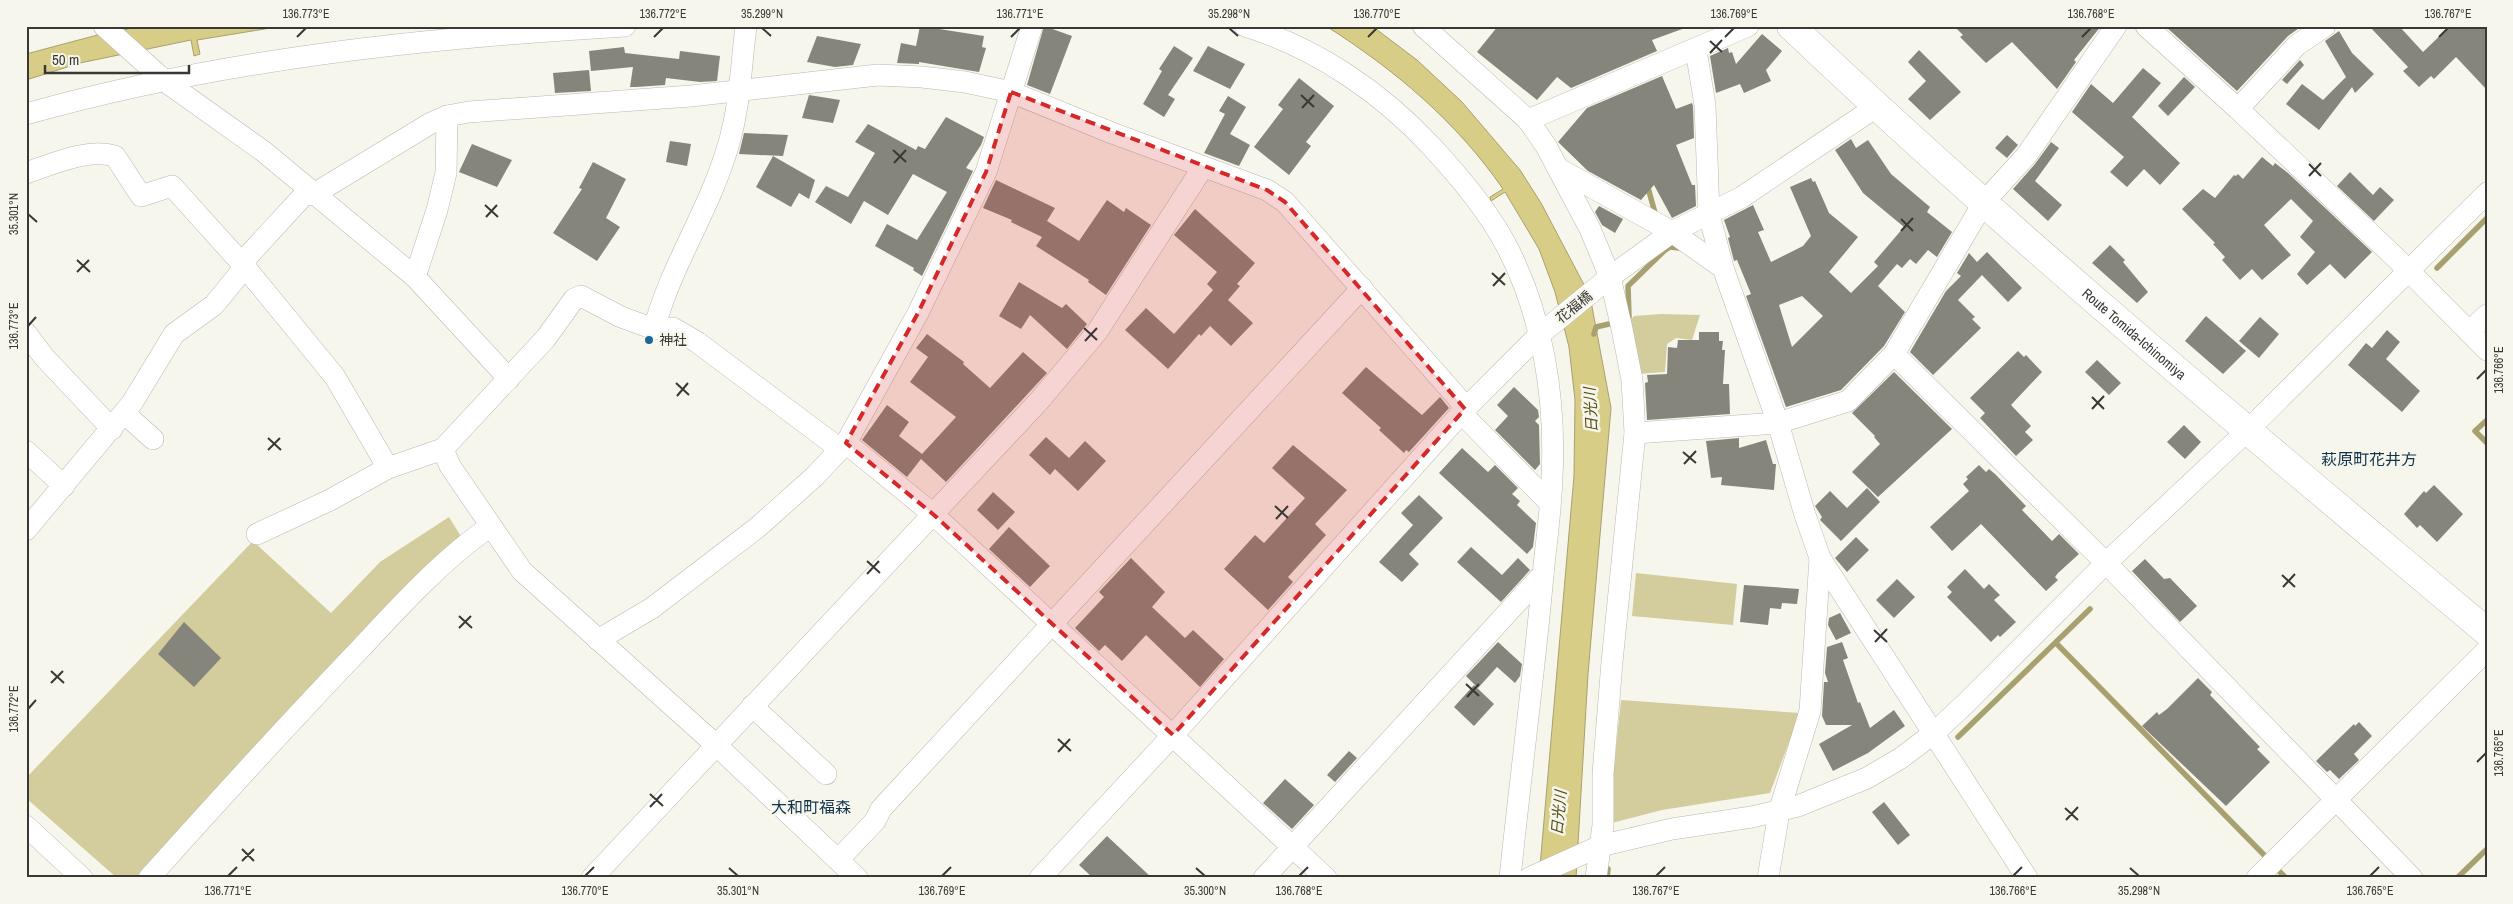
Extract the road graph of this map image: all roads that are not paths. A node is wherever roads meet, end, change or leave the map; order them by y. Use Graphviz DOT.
graph roads {
  1 [pos="104,26"];
  2 [pos="625,26"];
  3 [pos="746,26"];
  4 [pos="1032,26"];
  5 [pos="1245,26"];
  6 [pos="1423,26"];
  7 [pos="1748,26"];
  8 [pos="1791,26"];
  9 [pos="2116,26"];
  10 [pos="2325,26"];
  11 [pos="2151,28"];
  12 [pos="1696,50"];
  13 [pos="166,82"];
  14 [pos="740,91"];
  15 [pos="1011,92"];
  16 [pos="1876,107"];
  17 [pos="2238,109"];
  18 [pos="26,114"];
  19 [pos="447,116"];
  20 [pos="1528,120"];
  21 [pos="1203,167"];
  22 [pos="1561,170"];
  23 [pos="26,173"];
  24 [pos="2487,193"];
  25 [pos="314,194"];
  26 [pos="1984,202"];
  27 [pos="1708,214"];
  28 [pos="1672,232"];
  29 [pos="245,267"];
  30 [pos="1723,268"];
  31 [pos="2408,270"];
  32 [pos="415,277"];
  33 [pos="1607,280"];
  34 [pos="1362,288"];
  35 [pos="2487,315"];
  36 [pos="654,329"];
  37 [pos="2469,332"];
  38 [pos="26,333"];
  39 [pos="1542,333"];
  40 [pos="2487,350"];
  41 [pos="1894,354"];
  42 [pos="508,378"];
  43 [pos="1465,409"];
  44 [pos="118,421"];
  45 [pos="1778,423"];
  46 [pos="2248,431"];
  47 [pos="1635,433"];
  48 [pos="153,439"];
  49 [pos="843,446"];
  50 [pos="443,449"];
  51 [pos="26,451"];
  52 [pos="388,468"];
  53 [pos="64,486"];
  54 [pos="1550,503"];
  55 [pos="934,515"];
  56 [pos="491,526"];
  57 [pos="26,530"];
  58 [pos="258,534"];
  59 [pos="1820,558"];
  60 [pos="2106,563"];
  61 [pos="1543,574"];
  62 [pos="1052,623"];
  63 [pos="2487,632"];
  64 [pos="598,640"];
  65 [pos="2487,650"];
  66 [pos="752,706"];
  67 [pos="1934,733"];
  68 [pos="1173,735"];
  69 [pos="716,745"];
  70 [pos="826,774"];
  71 [pos="2336,799"];
  72 [pos="1779,812"];
  73 [pos="26,826"];
  74 [pos="1600,846"];
  75 [pos="1292,847"];
  76 [pos="838,860"];
  77 [pos="82,878"];
  78 [pos="149,878"];
  79 [pos="592,878"];
  80 [pos="857,878"];
  81 [pos="1040,878"];
  82 [pos="1264,878"];
  83 [pos="1326,878"];
  84 [pos="1510,878"];
  85 [pos="1530,878"];
  86 [pos="1596,878"];
  87 [pos="1768,878"];
  88 [pos="2026,878"];
  89 [pos="2257,878"];
  90 [pos="2412,878"];
  1 -- 13 [label="street"];
  2 -- 13 [label="street"];
  3 -- 14 [label="street"];
  4 -- 15 [label="street"];
  5 -- 39 [label="street"];
  6 -- 20 [label="street"];
  7 -- 12 [label="street"];
  8 -- 16 [label="main road, Route Tomida-Ichinomiya"];
  9 -- 26 [label="street"];
  10 -- 17 [label="street"];
  11 -- 17 [label="street"];
  12 -- 20 [label="street"];
  12 -- 27 [label="street"];
  13 -- 18 [label="street"];
  13 -- 25 [label="street"];
  14 -- 15 [label="street"];
  14 -- 19 [label="street"];
  14 -- 36 [label="street"];
  15 -- 21 [label="street"];
  15 -- 49 [label="street"];
  16 -- 26 [label="main road, Route Tomida-Ichinomiya"];
  16 -- 27 [label="street, 花福橋"];
  17 -- 31 [label="street"];
  19 -- 25 [label="street"];
  19 -- 32 [label="street"];
  20 -- 22 [label="street"];
  21 -- 34 [label="street"];
  21 -- 55 [label="street"];
  22 -- 28 [label="street"];
  22 -- 33 [label="street"];
  23 -- 29 [label="street"];
  24 -- 31 [label="street"];
  25 -- 29 [label="street"];
  25 -- 32 [label="street"];
  26 -- 41 [label="street"];
  26 -- 46 [label="main road, Route Tomida-Ichinomiya"];
  27 -- 28 [label="street, 花福橋"];
  27 -- 30 [label="street"];
  28 -- 30 [label="street"];
  28 -- 33 [label="street, 花福橋"];
  29 -- 44 [label="street"];
  29 -- 52 [label="street"];
  30 -- 45 [label="street"];
  31 -- 37 [label="street"];
  31 -- 46 [label="street"];
  32 -- 42 [label="street"];
  33 -- 39 [label="street, 花福橋"];
  33 -- 47 [label="street"];
  34 -- 43 [label="street"];
  34 -- 62 [label="street"];
  35 -- 37 [label="street"];
  36 -- 42 [label="street"];
  36 -- 49 [label="street"];
  37 -- 40 [label="street"];
  38 -- 44 [label="street"];
  39 -- 43 [label="street, 花福橋"];
  39 -- 54 [label="street"];
  41 -- 45 [label="street"];
  41 -- 60 [label="street"];
  42 -- 50 [label="street"];
  43 -- 54 [label="street"];
  43 -- 68 [label="street, 花福橋"];
  44 -- 48 [label="street"];
  44 -- 53 [label="street"];
  45 -- 47 [label="street"];
  45 -- 59 [label="street"];
  46 -- 60 [label="street"];
  46 -- 63 [label="main road, Route Tomida-Ichinomiya"];
  47 -- 74 [label="street"];
  49 -- 55 [label="street"];
  49 -- 64 [label="street"];
  50 -- 52 [label="street"];
  50 -- 56 [label="street"];
  51 -- 53 [label="street"];
  52 -- 58 [label="street"];
  53 -- 57 [label="street"];
  54 -- 61 [label="street"];
  55 -- 62 [label="street"];
  55 -- 66 [label="street"];
  56 -- 64 [label="street"];
  56 -- 78 [label="street"];
  59 -- 67 [label="street"];
  59 -- 72 [label="street"];
  60 -- 67 [label="street"];
  60 -- 71 [label="street"];
  61 -- 75 [label="street"];
  61 -- 84 [label="street"];
  62 -- 68 [label="street"];
  62 -- 76 [label="street"];
  64 -- 69 [label="street"];
  65 -- 71 [label="street"];
  66 -- 69 [label="street"];
  66 -- 70 [label="street"];
  67 -- 72 [label="street"];
  67 -- 88 [label="street"];
  68 -- 75 [label="street"];
  68 -- 81 [label="street, 花福橋"];
  69 -- 76 [label="street"];
  69 -- 79 [label="street"];
  71 -- 89 [label="street"];
  71 -- 90 [label="street"];
  72 -- 74 [label="street"];
  72 -- 87 [label="street"];
  73 -- 77 [label="street"];
  74 -- 85 [label="street"];
  74 -- 86 [label="street"];
  75 -- 82 [label="street"];
  75 -- 83 [label="street"];
  76 -- 80 [label="street"];
}
